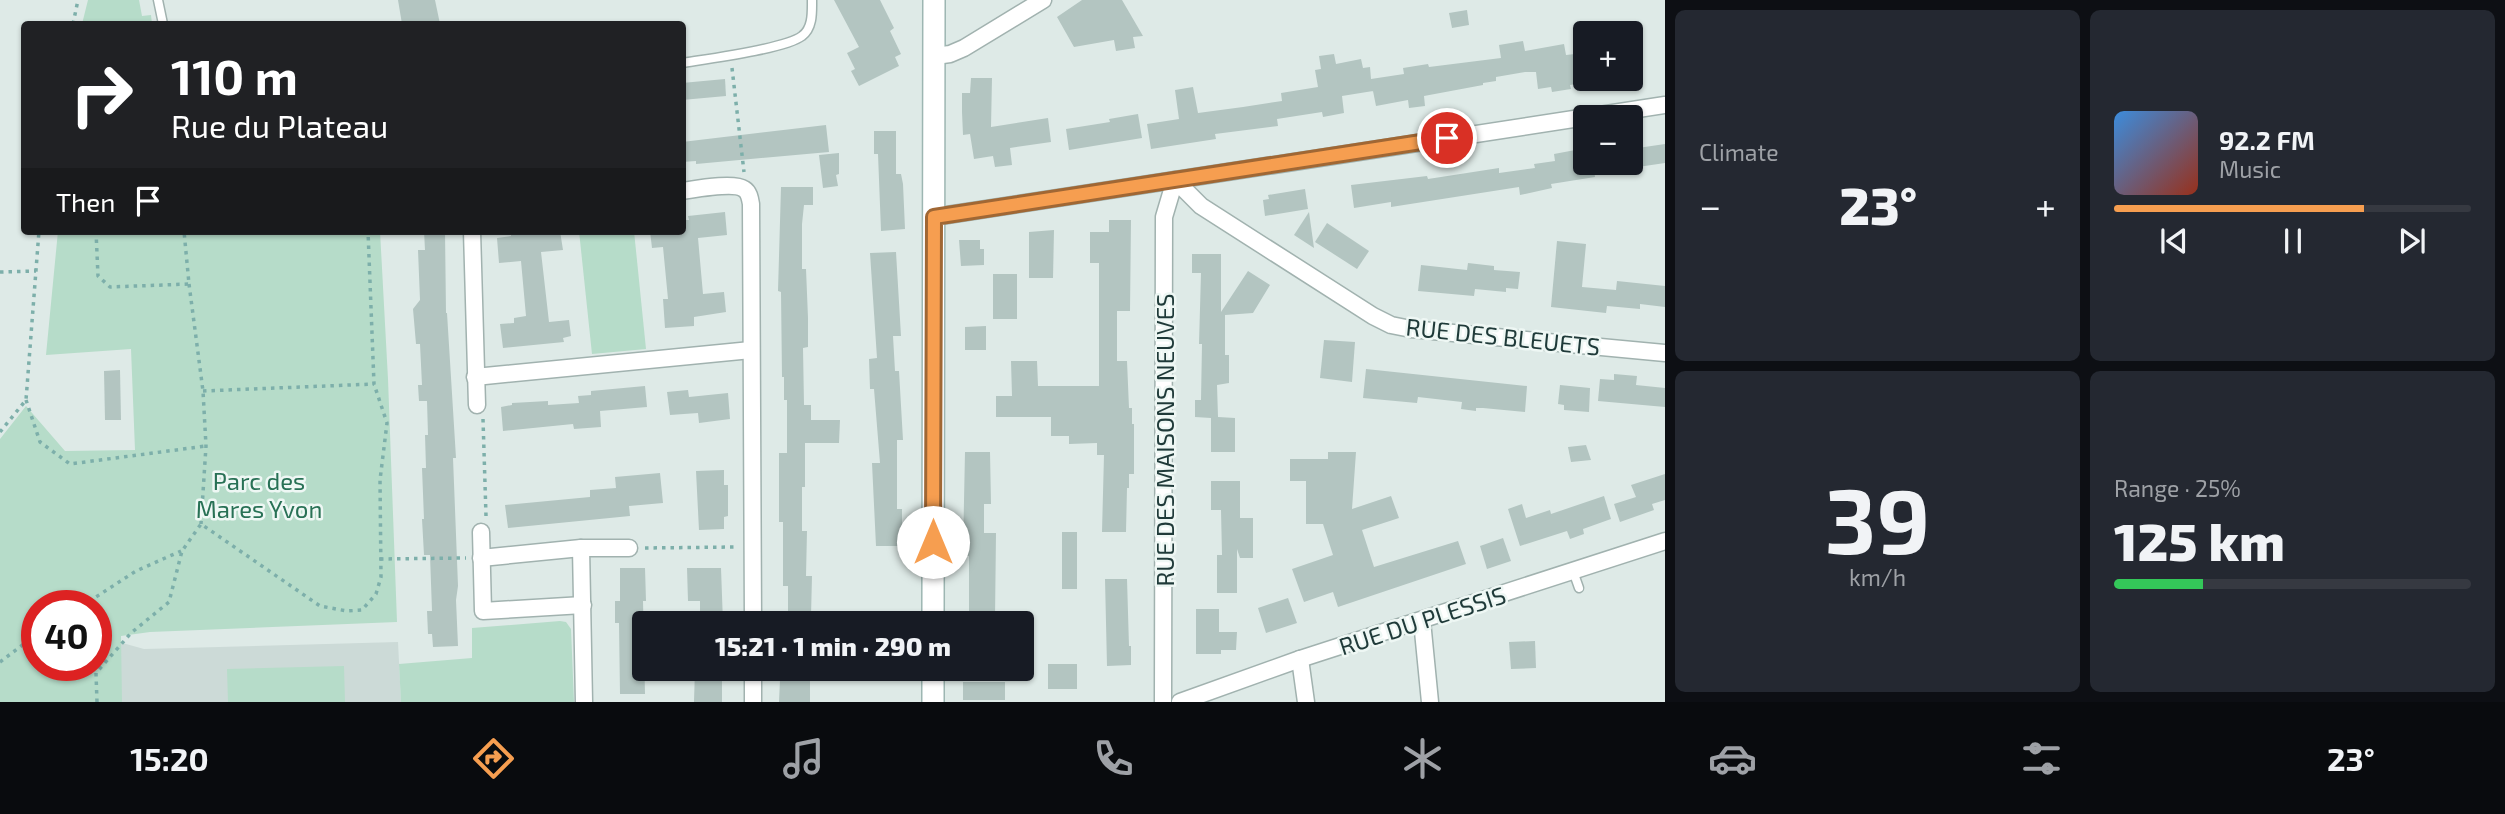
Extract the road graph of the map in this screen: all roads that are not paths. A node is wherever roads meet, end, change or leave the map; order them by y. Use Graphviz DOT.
graph roads {
  1 [pos="158,0"];
  2 [pos="812,0"];
  3 [pos="934,0"];
  4 [pos="1043,0"];
  5 [pos="162,21"];
  6 [pos="934,56"];
  7 [pos="686,62"];
  8 [pos="1665,104"];
  9 [pos="1175,180"];
  10 [pos="686,191"];
  11 [pos="934,217"];
  12 [pos="472,235"];
  13 [pos="751,350"];
  14 [pos="1665,353"];
  15 [pos="475,377"];
  16 [pos="477,405"];
  17 [pos="481,532"];
  18 [pos="1665,541"];
  19 [pos="581,548"];
  20 [pos="629,548"];
  21 [pos="481,558"];
  22 [pos="1573,571"];
  23 [pos="1579,588"];
  24 [pos="583,605"];
  25 [pos="752,611"];
  26 [pos="933,611"];
  27 [pos="1422,621"];
  28 [pos="1300,659"];
  29 [pos="753,681"];
  30 [pos="933,681"];
  31 [pos="584,702"];
  32 [pos="753,702"];
  33 [pos="933,702"];
  34 [pos="1163,702"];
  35 [pos="1180,702"];
  36 [pos="1306,702"];
  37 [pos="1430,702"];
  1 -- 5 [label="lane"];
  2 -- 7 [label="lane"];
  3 -- 6 [label="street"];
  4 -- 6 [label="street"];
  6 -- 11 [label="street"];
  8 -- 9 [label="street"];
  9 -- 11 [label="street"];
  9 -- 14 [label="street, RUE DES BLEUETS"];
  9 -- 34 [label="street, RUE DES MAISONS NEUVES"];
  10 -- 13 [label="street"];
  11 -- 26 [label="street"];
  12 -- 15 [label="street"];
  13 -- 15 [label="street"];
  13 -- 25 [label="street"];
  15 -- 16 [label="street"];
  17 -- 21 [label="street"];
  18 -- 22 [label="street, RUE DU PLESSIS"];
  19 -- 20 [label="street"];
  19 -- 21 [label="street"];
  19 -- 24 [label="street"];
  21 -- 24 [label="street"];
  22 -- 23 [label="lane"];
  22 -- 27 [label="street, RUE DU PLESSIS"];
  24 -- 31 [label="street"];
  27 -- 28 [label="street, RUE DU PLESSIS"];
  27 -- 37 [label="street"];
  28 -- 35 [label="street, RUE DU PLESSIS"];
  28 -- 36 [label="street"];
  29 -- 32 [label="street"];
  30 -- 33 [label="street"];
}
